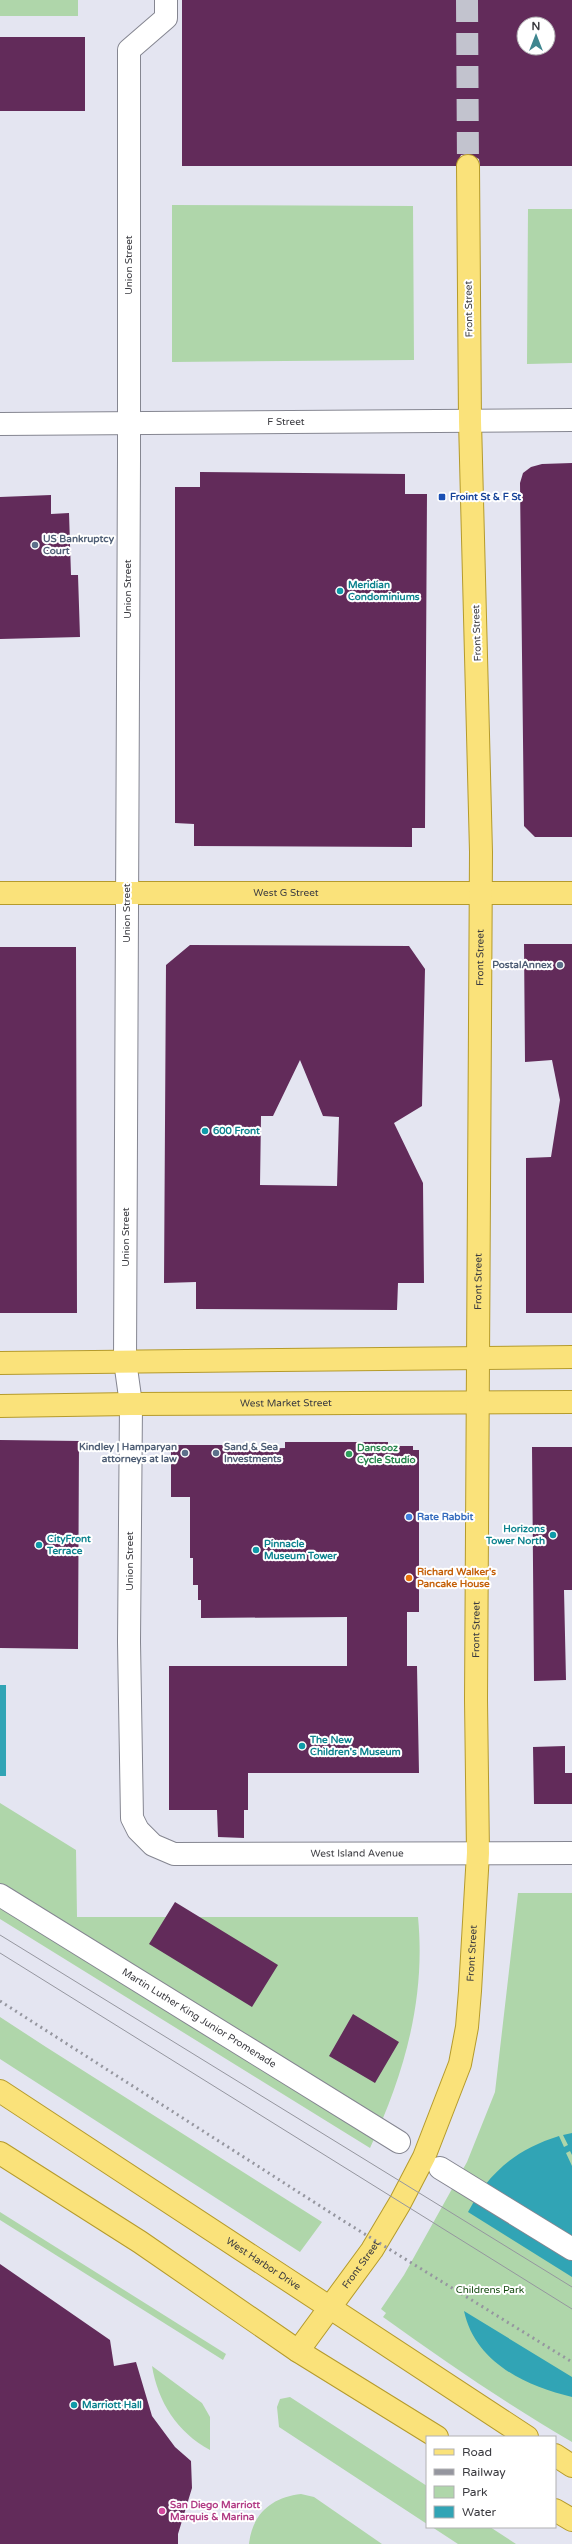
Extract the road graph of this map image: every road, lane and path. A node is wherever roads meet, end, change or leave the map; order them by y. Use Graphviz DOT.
graph roads {
  1 [pos="166,0"];
  2 [pos="468,166"];
  3 [pos="572,420"];
  4 [pos="470,421"];
  5 [pos="0,424"];
  6 [pos="129,424"];
  7 [pos="0,893"];
  8 [pos="127,893"];
  9 [pos="572,893"];
  10 [pos="481,894"];
  11 [pos="572,1357"];
  12 [pos="480,1358"];
  13 [pos="125,1361"];
  14 [pos="0,1362"];
  15 [pos="572,1402"];
  16 [pos="479,1403"];
  17 [pos="130,1404"];
  18 [pos="0,1406"];
  19 [pos="146,1839"];
  20 [pos="572,1852"];
  21 [pos="478,1853"];
  22 [pos="0,1895"];
  23 [pos="0,2091"];
  24 [pos="399,2142"];
  25 [pos="0,2154"];
  26 [pos="440,2168"];
  27 [pos="572,2249"];
  28 [pos="330,2308"];
  29 [pos="298,2351"];
  30 [pos="435,2436"];
  31 [pos="525,2436"];
  32 [pos="556,2456"];
  33 [pos="572,2466"];
  34 [pos="556,2511"];
  35 [pos="572,2520"];
  1 -- 6 [label="street, Union Street"];
  2 -- 4 [label="main road, Front Street"];
  3 -- 4 [label="street, F Street"];
  4 -- 6 [label="street, F Street"];
  4 -- 10 [label="main road, Front Street"];
  5 -- 6 [label="street, F Street"];
  6 -- 8 [label="street, Union Street"];
  7 -- 8 [label="main road, West G Street"];
  8 -- 10 [label="main road, West G Street"];
  8 -- 13 [label="street, Union Street"];
  9 -- 10 [label="main road, West G Street"];
  10 -- 12 [label="main road, Front Street"];
  11 -- 12 [label="main road"];
  12 -- 13 [label="main road"];
  12 -- 16 [label="main road, Front Street"];
  13 -- 14 [label="main road"];
  13 -- 17 [label="street, Union Street"];
  15 -- 16 [label="main road, West Market Street"];
  16 -- 17 [label="main road, West Market Street"];
  16 -- 21 [label="main road, Front Street"];
  17 -- 18 [label="main road, West Market Street"];
  17 -- 19 [label="street, Union Street"];
  19 -- 21 [label="street, West Island Avenue"];
  20 -- 21 [label="street, West Island Avenue"];
  21 -- 28 [label="main road, Front Street"];
  22 -- 24 [label="street, Martin Luther King Junior Promenade"];
  23 -- 28 [label="main road, West Harbor Drive"];
  25 -- 29 [label="main road"];
  26 -- 27 [label="street"];
  28 -- 29 [label="main road, Front Street"];
  28 -- 31 [label="main road, West Harbor Drive"];
  29 -- 30 [label="main road"];
  32 -- 33 [label="main road"];
  34 -- 35 [label="main road"];
}
